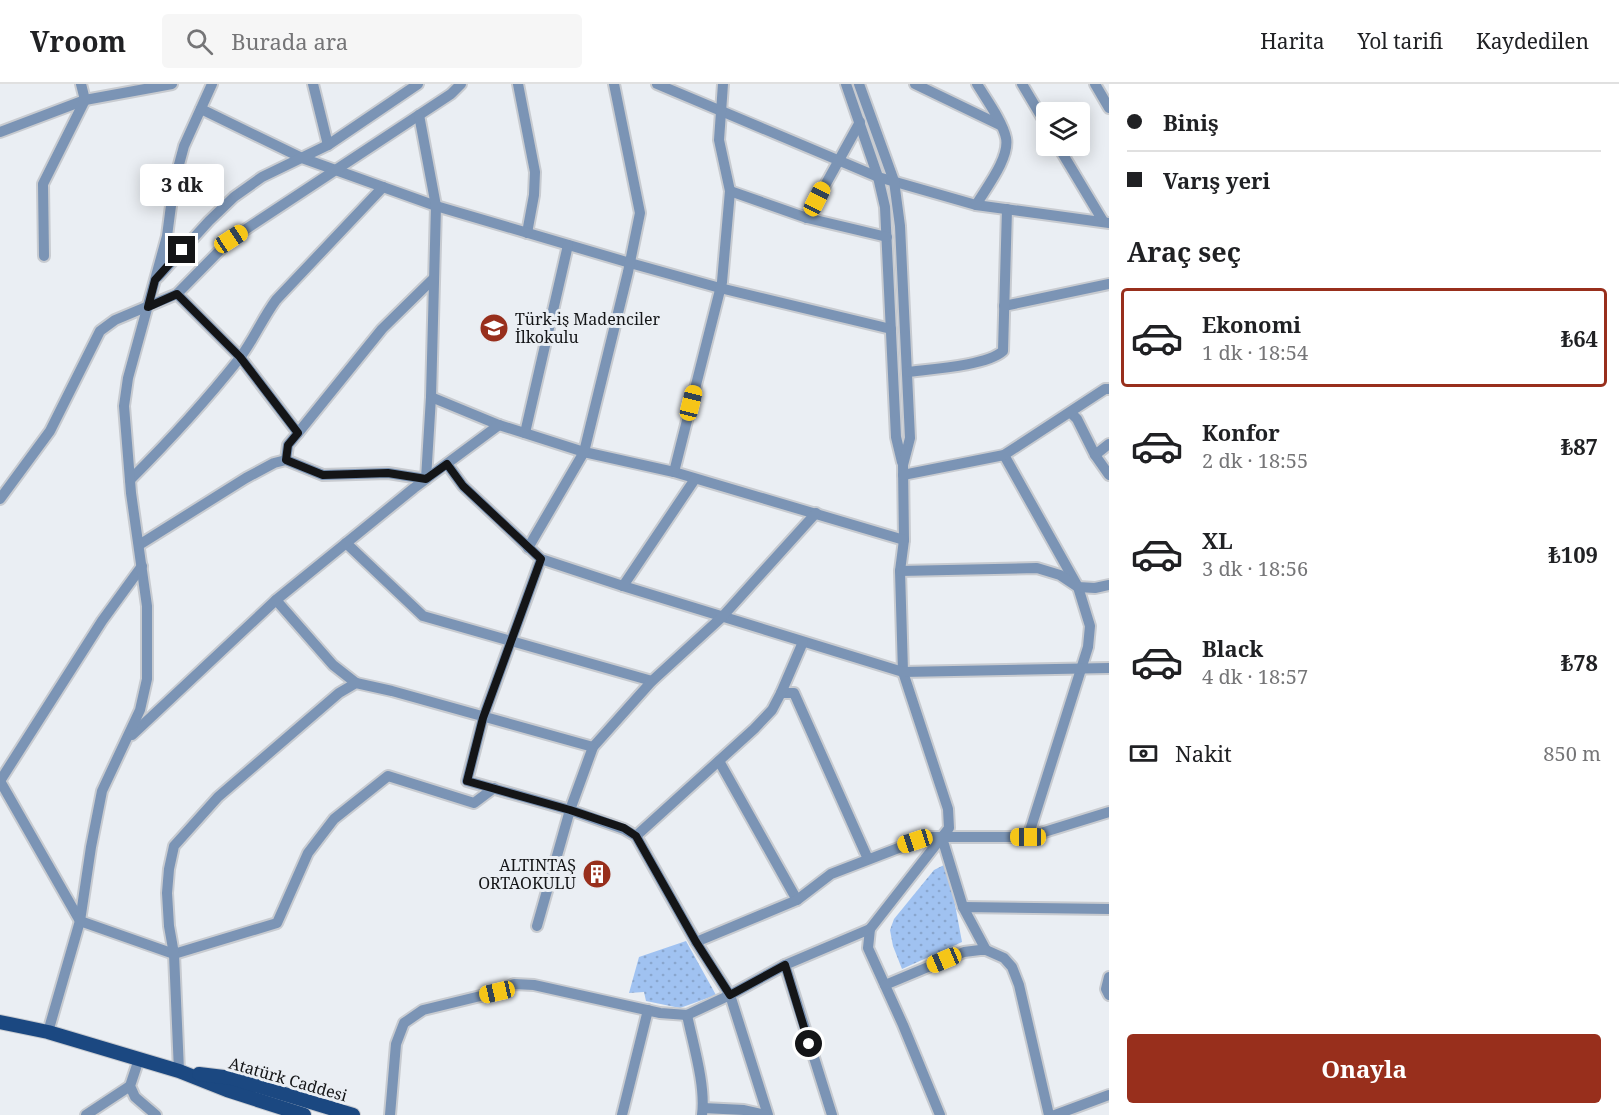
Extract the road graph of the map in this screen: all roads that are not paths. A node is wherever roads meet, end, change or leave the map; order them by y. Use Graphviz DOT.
graph roads {
  1 [pos="81,84"];
  2 [pos="172,84"];
  3 [pos="212,84"];
  4 [pos="314,84"];
  5 [pos="461,84"];
  6 [pos="518,84"];
  7 [pos="614,84"];
  8 [pos="657,84"];
  9 [pos="723,84"];
  10 [pos="846,84"];
  11 [pos="859,84"];
  12 [pos="915,84"];
  13 [pos="977,84"];
  14 [pos="1022,84"];
  15 [pos="1095,84"];
  16 [pos="416,85"];
  17 [pos="85,100"];
  18 [pos="201,108"];
  19 [pos="1036,108"];
  20 [pos="1109,108"];
  21 [pos="720,110"];
  22 [pos="419,115"];
  23 [pos="860,122"];
  24 [pos="1001,125"];
  25 [pos="0,132"];
  26 [pos="328,145"];
  27 [pos="1064,156"];
  28 [pos="302,158"];
  29 [pos="837,160"];
  30 [pos="334,171"];
  31 [pos="878,177"];
  32 [pos="894,181"];
  33 [pos="383,188"];
  34 [pos="730,191"];
  35 [pos="976,205"];
  36 [pos="436,206"];
  37 [pos="1007,209"];
  38 [pos="807,218"];
  39 [pos="1106,222"];
  40 [pos="526,233"];
  41 [pos="887,237"];
  42 [pos="568,245"];
  43 [pos="44,256"];
  44 [pos="630,263"];
  45 [pos="434,278"];
  46 [pos="155,280"];
  47 [pos="1109,284"];
  48 [pos="720,288"];
  49 [pos="177,294"];
  50 [pos="1004,306"];
  51 [pos="148,307"];
  52 [pos="891,328"];
  53 [pos="240,357"];
  54 [pos="907,372"];
  55 [pos="1109,389"];
  56 [pos="431,397"];
  57 [pos="1071,412"];
  58 [pos="499,425"];
  59 [pos="298,433"];
  60 [pos="525,433"];
  61 [pos="1109,444"];
  62 [pos="584,452"];
  63 [pos="1004,455"];
  64 [pos="1095,455"];
  65 [pos="286,460"];
  66 [pos="447,464"];
  67 [pos="903,470"];
  68 [pos="674,472"];
  69 [pos="1109,475"];
  70 [pos="426,479"];
  71 [pos="695,479"];
  72 [pos="130,480"];
  73 [pos="0,499"];
  74 [pos="816,513"];
  75 [pos="904,540"];
  76 [pos="346,543"];
  77 [pos="139,545"];
  78 [pos="528,548"];
  79 [pos="541,559"];
  80 [pos="142,566"];
  81 [pos="900,571"];
  82 [pos="1109,585"];
  83 [pos="623,586"];
  84 [pos="1078,587"];
  85 [pos="276,600"];
  86 [pos="722,616"];
  87 [pos="510,640"];
  88 [pos="803,642"];
  89 [pos="1109,668"];
  90 [pos="1082,669"];
  91 [pos="903,672"];
  92 [pos="652,681"];
  93 [pos="356,683"];
  94 [pos="782,693"];
  95 [pos="483,718"];
  96 [pos="127,739"];
  97 [pos="593,747"];
  98 [pos="719,760"];
  99 [pos="0,781"];
  100 [pos="494,788"];
  101 [pos="570,810"];
  102 [pos="1109,813"];
  103 [pos="636,836"];
  104 [pos="1028,837"];
  105 [pos="942,838"];
  106 [pos="868,859"];
  107 [pos="797,900"];
  108 [pos="963,908"];
  109 [pos="1109,909"];
  110 [pos="80,921"];
  111 [pos="537,926"];
  112 [pos="870,929"];
  113 [pos="696,942"];
  114 [pos="986,950"];
  115 [pos="174,954"];
  116 [pos="785,965"];
  117 [pos="1109,976"];
  118 [pos="885,985"];
  119 [pos="730,995"];
  120 [pos="1109,995"];
  121 [pos="648,1010"];
  122 [pos="687,1015"];
  123 [pos="0,1022"];
  124 [pos="48,1032"];
  125 [pos="139,1059"];
  126 [pos="179,1071"];
  127 [pos="130,1086"];
  128 [pos="1109,1095"];
  129 [pos="702,1111"];
  130 [pos="86,1115"];
  131 [pos="156,1115"];
  132 [pos="304,1115"];
  133 [pos="353,1115"];
  134 [pos="390,1115"];
  135 [pos="622,1115"];
  136 [pos="766,1115"];
  137 [pos="832,1115"];
  138 [pos="940,1115"];
  139 [pos="1049,1115"];
  140 [pos="1055,1115"];
  1 -- 17 [label="street"];
  2 -- 17 [label="street"];
  3 -- 18 [label="street"];
  4 -- 26 [label="street"];
  5 -- 22 [label="street"];
  6 -- 40 [label="street"];
  7 -- 44 [label="street"];
  8 -- 21 [label="street"];
  9 -- 21 [label="street"];
  10 -- 23 [label="street"];
  11 -- 32 [label="street"];
  12 -- 24 [label="street"];
  13 -- 24 [label="street"];
  14 -- 19 [label="street"];
  15 -- 20 [label="street"];
  16 -- 26 [label="street"];
  17 -- 25 [label="street"];
  17 -- 43 [label="street"];
  18 -- 28 [label="street"];
  18 -- 46 [label="street"];
  21 -- 29 [label="street"];
  21 -- 34 [label="street"];
  22 -- 30 [label="street"];
  22 -- 36 [label="street"];
  23 -- 29 [label="street"];
  23 -- 31 [label="street"];
  24 -- 35 [label="street"];
  26 -- 28 [label="street"];
  27 -- 39 [label="street"];
  28 -- 30 [label="street"];
  28 -- 46 [label="street"];
  29 -- 31 [label="street"];
  29 -- 38 [label="street"];
  30 -- 33 [label="street"];
  30 -- 49 [label="street"];
  31 -- 32 [label="street"];
  31 -- 41 [label="street"];
  32 -- 35 [label="street"];
  32 -- 54 [label="street"];
  33 -- 36 [label="street"];
  33 -- 53 [label="street"];
  34 -- 38 [label="street"];
  34 -- 48 [label="street"];
  35 -- 37 [label="street"];
  36 -- 40 [label="street"];
  36 -- 45 [label="street"];
  37 -- 39 [label="street"];
  37 -- 50 [label="street"];
  38 -- 41 [label="street"];
  40 -- 42 [label="street"];
  41 -- 52 [label="street"];
  42 -- 44 [label="street"];
  42 -- 60 [label="street"];
  44 -- 48 [label="street"];
  44 -- 62 [label="street"];
  45 -- 56 [label="street"];
  45 -- 59 [label="street"];
  46 -- 51 [label="street"];
  47 -- 50 [label="street"];
  48 -- 52 [label="street"];
  48 -- 68 [label="street"];
  49 -- 51 [label="street"];
  49 -- 53 [label="street"];
  50 -- 54 [label="street"];
  51 -- 72 [label="street"];
  51 -- 73 [label="street"];
  52 -- 67 [label="street"];
  53 -- 59 [label="street"];
  53 -- 72 [label="street"];
  54 -- 67 [label="street"];
  55 -- 57 [label="street"];
  56 -- 58 [label="street"];
  56 -- 70 [label="street"];
  57 -- 63 [label="street"];
  57 -- 64 [label="street"];
  58 -- 60 [label="street"];
  58 -- 66 [label="street"];
  59 -- 65 [label="street"];
  60 -- 62 [label="street"];
  61 -- 64 [label="street"];
  62 -- 68 [label="street"];
  62 -- 78 [label="street"];
  63 -- 67 [label="street"];
  63 -- 84 [label="street"];
  64 -- 69 [label="street"];
  65 -- 70 [label="street"];
  65 -- 77 [label="street"];
  66 -- 70 [label="street"];
  66 -- 78 [label="street"];
  67 -- 75 [label="street"];
  68 -- 71 [label="street"];
  70 -- 76 [label="street"];
  71 -- 74 [label="street"];
  71 -- 83 [label="street"];
  72 -- 77 [label="street"];
  74 -- 75 [label="street"];
  74 -- 86 [label="street"];
  75 -- 81 [label="street"];
  76 -- 85 [label="street"];
  76 -- 87 [label="street"];
  77 -- 80 [label="street"];
  78 -- 79 [label="street"];
  79 -- 83 [label="street"];
  79 -- 87 [label="street"];
  80 -- 96 [label="street"];
  80 -- 99 [label="street"];
  81 -- 84 [label="street"];
  81 -- 91 [label="street"];
  82 -- 84 [label="street"];
  83 -- 86 [label="street"];
  84 -- 90 [label="street"];
  85 -- 93 [label="street"];
  85 -- 96 [label="street"];
  86 -- 88 [label="street"];
  86 -- 92 [label="street"];
  87 -- 92 [label="street"];
  87 -- 95 [label="street"];
  88 -- 91 [label="street"];
  88 -- 94 [label="street"];
  89 -- 90 [label="street"];
  90 -- 91 [label="street"];
  90 -- 104 [label="street"];
  91 -- 105 [label="street"];
  92 -- 97 [label="street"];
  93 -- 95 [label="street"];
  93 -- 115 [label="street"];
  94 -- 98 [label="street"];
  94 -- 106 [label="street"];
  95 -- 97 [label="street"];
  95 -- 100 [label="street"];
  96 -- 110 [label="street"];
  97 -- 101 [label="street"];
  98 -- 103 [label="street"];
  98 -- 107 [label="street"];
  99 -- 110 [label="street"];
  100 -- 101 [label="street"];
  100 -- 115 [label="street"];
  101 -- 103 [label="street"];
  101 -- 111 [label="street"];
  102 -- 104 [label="street"];
  103 -- 113 [label="street"];
  104 -- 105 [label="street"];
  105 -- 106 [label="street"];
  105 -- 108 [label="street"];
  105 -- 112 [label="street"];
  106 -- 107 [label="street"];
  107 -- 113 [label="street"];
  108 -- 109 [label="street"];
  108 -- 114 [label="street"];
  110 -- 115 [label="street"];
  110 -- 124 [label="street"];
  112 -- 116 [label="street"];
  112 -- 118 [label="street"];
  113 -- 119 [label="street"];
  114 -- 118 [label="street"];
  114 -- 139 [label="street"];
  115 -- 126 [label="street"];
  116 -- 119 [label="street"];
  116 -- 137 [label="street"];
  117 -- 120 [label="street"];
  118 -- 138 [label="street"];
  119 -- 122 [label="street"];
  119 -- 136 [label="street"];
  121 -- 122 [label="street"];
  121 -- 134 [label="street"];
  121 -- 135 [label="street"];
  122 -- 129 [label="street"];
  123 -- 124 [label="main road"];
  124 -- 125 [label="main road"];
  125 -- 126 [label="main road"];
  125 -- 127 [label="street"];
  126 -- 132 [label="main road"];
  126 -- 133 [label="main road, Atatürk Caddesi"];
  127 -- 130 [label="street"];
  127 -- 131 [label="street"];
  128 -- 140 [label="street"];
  129 -- 136 [label="street"];
}
